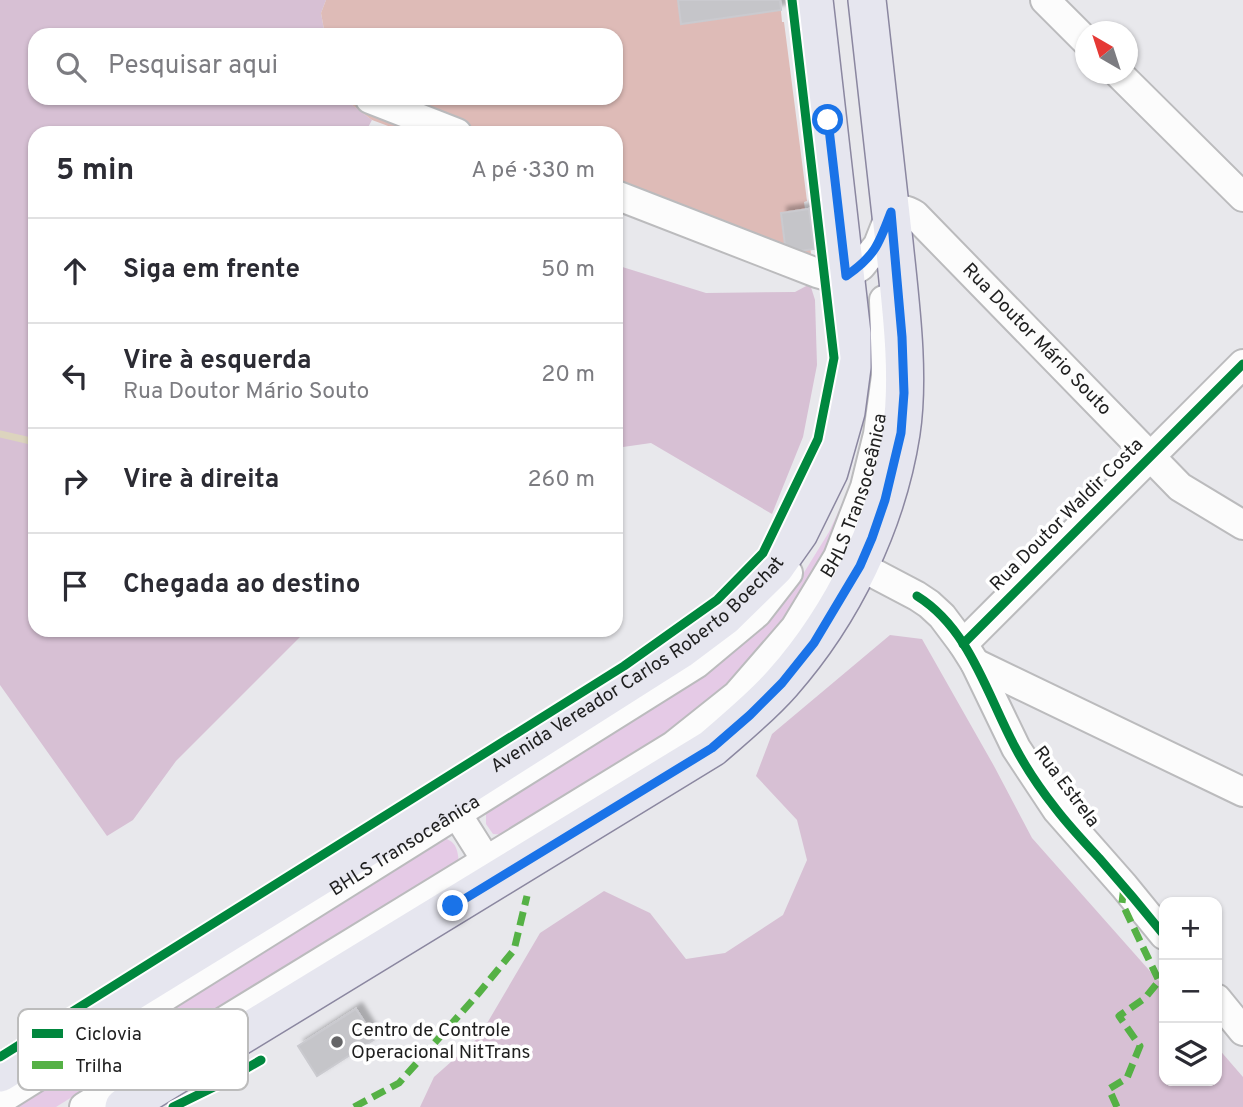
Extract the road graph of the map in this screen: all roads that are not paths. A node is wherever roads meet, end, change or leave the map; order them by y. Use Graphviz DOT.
graph roads {
  1 [pos="814,0"];
  2 [pos="831,0"];
  3 [pos="850,0"];
  4 [pos="867,0"];
  5 [pos="1045,0"];
  6 [pos="1075,30"];
  7 [pos="1129,84"];
  8 [pos="385,105"];
  9 [pos="439,126"];
  10 [pos="1243,197"];
  11 [pos="623,198"];
  12 [pos="891,212"];
  13 [pos="862,262"];
  14 [pos="1243,364"];
  15 [pos="1149,458"];
  16 [pos="1243,525"];
  17 [pos="860,566"];
  18 [pos="969,653"];
  19 [pos="1243,792"];
  20 [pos="457,814"];
  21 [pos="486,860"];
  22 [pos="1159,929"];
  23 [pos="1222,1005"];
  24 [pos="104,1009"];
  25 [pos="145,1009"];
  26 [pos="243,1009"];
  27 [pos="248,1031"];
  28 [pos="1243,1031"];
  29 [pos="18,1062"];
  30 [pos="0,1073"];
  31 [pos="18,1089"];
  32 [pos="112,1090"];
  33 [pos="152,1090"];
  34 [pos="0,1100"];
  35 [pos="84,1107"];
  36 [pos="124,1107"];
  1 -- 13 [label="main road, Avenida Vereador Carlos Roberto Boechat"];
  2 -- 13 [label="street, BHLS Transoceânica"];
  3 -- 13 [label="street, BHLS Transoceânica"];
  4 -- 12 [label="main road"];
  5 -- 6 [label="street"];
  7 -- 10 [label="street"];
  8 -- 9 [label="street"];
  11 -- 13 [label="street"];
  12 -- 13 [label="street"];
  12 -- 15 [label="street, Rua Doutor Mário Souto"];
  12 -- 17 [label="main road"];
  13 -- 20 [label="street, BHLS Transoceânica"];
  13 -- 21 [label="street, BHLS Transoceânica"];
  13 -- 24 [label="main road, Avenida Vereador Carlos Roberto Boechat"];
  14 -- 15 [label="street, Rua Doutor Waldir Costa"];
  15 -- 16 [label="street, Rua Doutor Mário Souto"];
  15 -- 18 [label="street, Rua Doutor Waldir Costa"];
  17 -- 18 [label="street"];
  17 -- 27 [label="main road"];
  18 -- 19 [label="street"];
  18 -- 22 [label="street, Rua Estrela"];
  20 -- 21 [label="street"];
  20 -- 25 [label="street, BHLS Transoceânica"];
  21 -- 26 [label="street, BHLS Transoceânica"];
  23 -- 28 [label="street"];
  29 -- 30 [label="main road, Avenida Vereador Carlos Roberto Boechat"];
  31 -- 34 [label="street, BHLS Transoceânica"];
  32 -- 35 [label="street, BHLS Transoceânica"];
  33 -- 36 [label="main road"];
}
